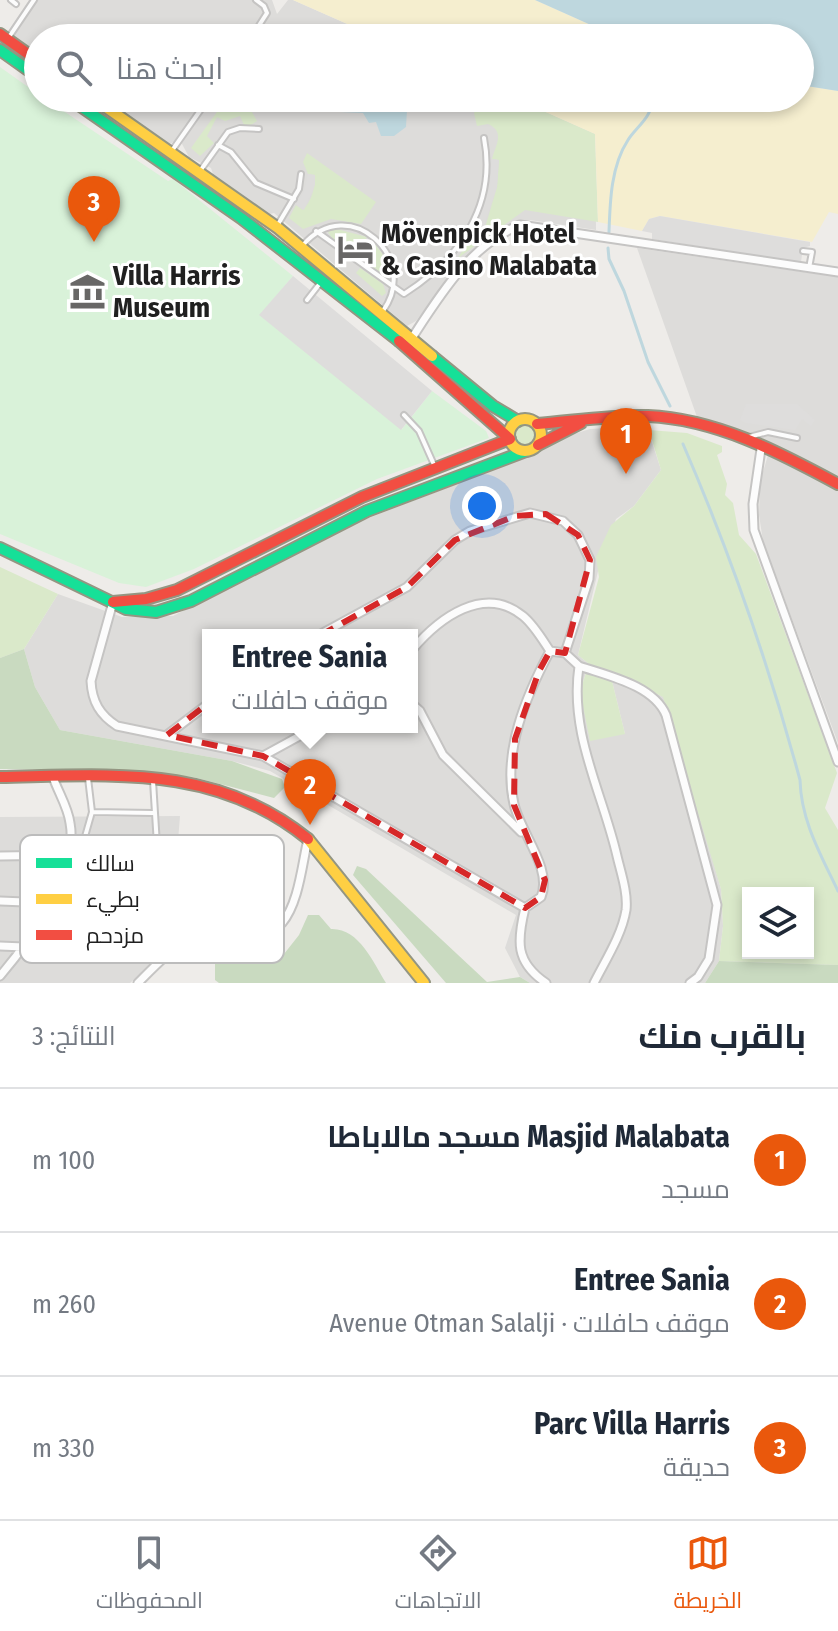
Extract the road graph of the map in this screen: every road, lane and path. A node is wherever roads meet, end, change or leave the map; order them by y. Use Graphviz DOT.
graph roads {
  1 [pos="11,0"];
  2 [pos="34,0"];
  3 [pos="256,0"];
  4 [pos="16,4"];
  5 [pos="260,24"];
  6 [pos="4,37"];
  7 [pos="0,50"];
  8 [pos="24,51"];
  9 [pos="24,67"];
  10 [pos="90,112"];
  11 [pos="113,112"];
  12 [pos="199,112"];
  13 [pos="259,129"];
  14 [pos="484,138"];
  15 [pos="218,145"];
  16 [pos="171,152"];
  17 [pos="200,171"];
  18 [pos="301,174"];
  19 [pos="294,199"];
  20 [pos="277,227"];
  21 [pos="316,231"];
  22 [pos="302,247"];
  23 [pos="803,251"];
  24 [pos="809,268"];
  25 [pos="838,272"];
  26 [pos="322,280"];
  27 [pos="395,291"];
  28 [pos="307,300"];
  29 [pos="381,313"];
  30 [pos="412,338"];
  31 [pos="404,415"];
  32 [pos="518,421"];
  33 [pos="587,421"];
  34 [pos="537,424"];
  35 [pos="797,438"];
  36 [pos="510,439"];
  37 [pos="744,441"];
  38 [pos="538,445"];
  39 [pos="761,449"];
  40 [pos="526,451"];
  41 [pos="436,471"];
  42 [pos="838,484"];
  43 [pos="0,548"];
  44 [pos="113,602"];
  45 [pos="330,629"];
  46 [pos="418,644"];
  47 [pos="550,651"];
  48 [pos="565,653"];
  49 [pos="579,666"];
  50 [pos="202,709"];
  51 [pos="418,709"];
  52 [pos="305,733"];
  53 [pos="167,735"];
  54 [pos="263,756"];
  55 [pos="838,762"];
  56 [pos="88,776"];
  57 [pos="0,777"];
  58 [pos="53,777"];
  59 [pos="153,778"];
  60 [pos="92,812"];
  61 [pos="153,813"];
  62 [pos="70,835"];
  63 [pos="85,835"];
  64 [pos="156,835"];
  65 [pos="524,835"];
  66 [pos="308,839"];
  67 [pos="0,856"];
  68 [pos="20,856"];
  69 [pos="0,901"];
  70 [pos="20,902"];
  71 [pos="525,908"];
  72 [pos="284,920"];
  73 [pos="0,946"];
  74 [pos="20,947"];
  75 [pos="20,952"];
  76 [pos="162,963"];
  77 [pos="0,976"];
  78 [pos="138,983"];
  79 [pos="424,983"];
  80 [pos="546,983"];
  81 [pos="594,983"];
  82 [pos="690,983"];
  1 -- 4 [label="lane"];
  2 -- 6 [label="lane"];
  3 -- 5 [label="lane"];
  6 -- 8 [label="main road"];
  7 -- 9 [label="main road"];
  10 -- 26 [label="main road"];
  11 -- 16 [label="main road"];
  12 -- 16 [label="lane"];
  13 -- 15 [label="lane"];
  14 -- 27 [label="lane"];
  15 -- 17 [label="lane"];
  15 -- 19 [label="lane"];
  16 -- 17 [label="main road"];
  17 -- 20 [label="main road"];
  18 -- 19 [label="lane"];
  19 -- 20 [label="lane"];
  20 -- 22 [label="main road"];
  21 -- 22 [label="lane"];
  21 -- 27 [label="lane"];
  21 -- 27 [label="lane"];
  22 -- 29 [label="main road"];
  23 -- 24 [label="lane"];
  24 -- 25 [label="street"];
  24 -- 30 [label="street"];
  26 -- 28 [label="lane"];
  26 -- 36 [label="main road"];
  27 -- 29 [label="lane"];
  29 -- 30 [label="main road"];
  30 -- 32 [label="main road"];
  31 -- 41 [label="lane"];
  32 -- 34 [label="main road"];
  32 -- 36 [label="main road"];
  33 -- 34 [label="main road"];
  33 -- 37 [label="main road"];
  33 -- 38 [label="main road"];
  34 -- 38 [label="main road"];
  35 -- 37 [label="lane"];
  36 -- 40 [label="main road"];
  36 -- 41 [label="main road"];
  37 -- 39 [label="main road"];
  38 -- 40 [label="main road"];
  39 -- 42 [label="main road"];
  39 -- 55 [label="street"];
  40 -- 44 [label="main road"];
  41 -- 44 [label="main road"];
  43 -- 44 [label="main road"];
  44 -- 53 [label="street"];
  45 -- 48 [label="street"];
  46 -- 47 [label="street"];
  47 -- 48 [label="street"];
  47 -- 65 [label="street"];
  48 -- 49 [label="street"];
  49 -- 81 [label="street"];
  49 -- 82 [label="street"];
  50 -- 53 [label="street"];
  51 -- 65 [label="street"];
  52 -- 54 [label="street"];
  53 -- 54 [label="street"];
  54 -- 71 [label="street"];
  56 -- 58 [label="main road"];
  56 -- 59 [label="main road"];
  56 -- 60 [label="lane"];
  57 -- 58 [label="main road"];
  58 -- 62 [label="street"];
  59 -- 61 [label="lane"];
  59 -- 66 [label="main road"];
  60 -- 61 [label="lane"];
  60 -- 63 [label="lane"];
  61 -- 64 [label="lane"];
  65 -- 71 [label="street"];
  66 -- 72 [label="street"];
  66 -- 79 [label="main road"];
  67 -- 68 [label="street"];
  69 -- 70 [label="street"];
  71 -- 80 [label="street"];
  73 -- 74 [label="street"];
  75 -- 77 [label="street"];
  76 -- 78 [label="street"];
}
